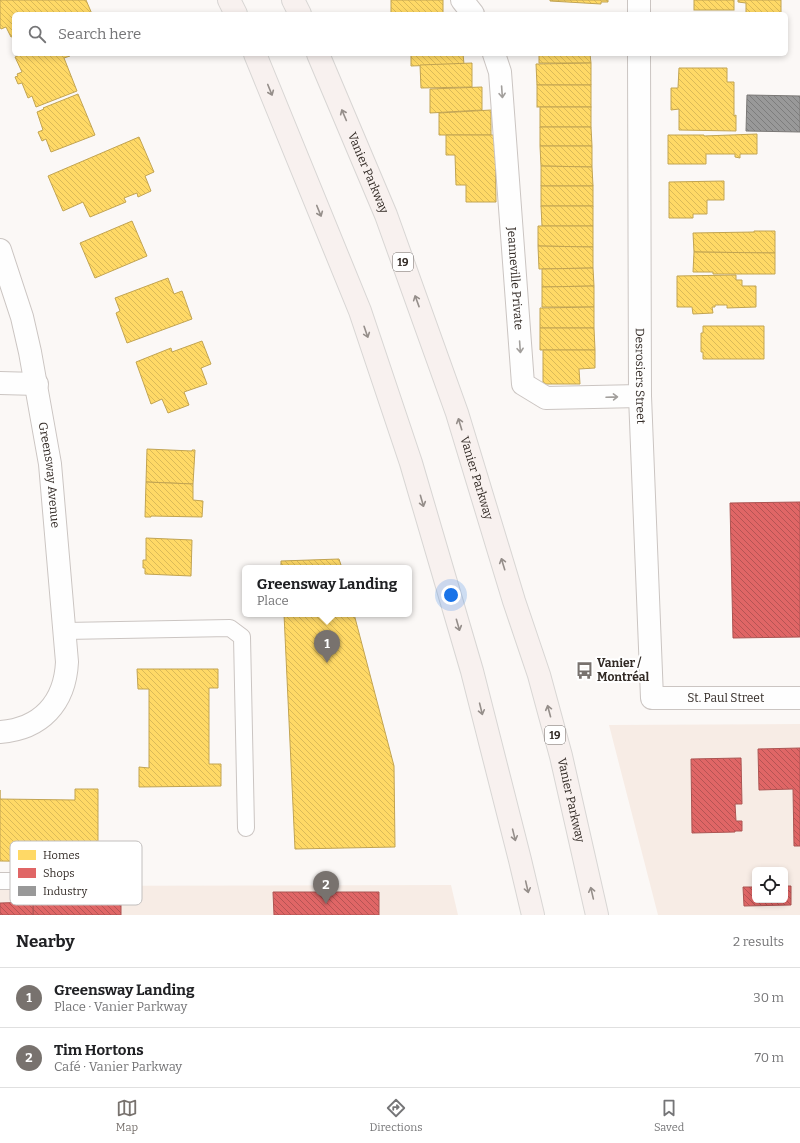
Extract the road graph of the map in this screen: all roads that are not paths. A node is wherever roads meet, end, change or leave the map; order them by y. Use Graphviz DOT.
graph roads {
  1 [pos="229,0"];
  2 [pos="293,0"];
  3 [pos="462,0"];
  4 [pos="639,0"];
  5 [pos="235,12"];
  6 [pos="299,12"];
  7 [pos="471,12"];
  8 [pos="639,12"];
  9 [pos="256,56"];
  10 [pos="319,56"];
  11 [pos="495,56"];
  12 [pos="639,56"];
  13 [pos="0,250"];
  14 [pos="0,383"];
  15 [pos="37,384"];
  16 [pos="640,396"];
  17 [pos="65,631"];
  18 [pos="652,698"];
  19 [pos="800,698"];
  20 [pos="0,732"];
  21 [pos="246,828"];
  22 [pos="533,915"];
  23 [pos="597,915"];
  1 -- 5 [label="main road"];
  2 -- 6 [label="main road"];
  3 -- 7 [label="street"];
  4 -- 8 [label="street"];
  9 -- 22 [label="main road, one-way"];
  23 -- 10 [label="main road, Vanier Parkway / 19, one-way"];
  11 -- 16 [label="street, Jeanneville Private, one-way"];
  12 -- 16 [label="street, Desrosiers Street"];
  13 -- 15 [label="street, Greensway Avenue"];
  14 -- 15 [label="street"];
  15 -- 17 [label="street, Greensway Avenue"];
  16 -- 18 [label="street, Desrosiers Street"];
  17 -- 20 [label="street, Greensway Avenue"];
  17 -- 21 [label="lane"];
  18 -- 19 [label="street, St. Paul Street"];
}
